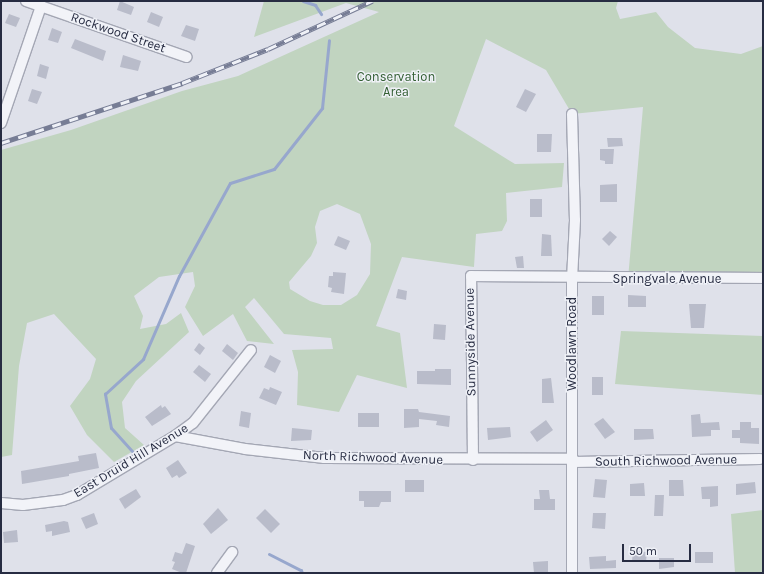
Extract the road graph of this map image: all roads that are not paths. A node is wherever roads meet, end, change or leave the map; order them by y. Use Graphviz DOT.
graph roads {
  1 [pos="26,1"];
  2 [pos="41,6"];
  3 [pos="187,57"];
  4 [pos="572,114"];
  5 [pos="1,123"];
  6 [pos="572,278"];
  7 [pos="763,278"];
  8 [pos="250,350"];
  9 [pos="175,436"];
  10 [pos="760,459"];
  11 [pos="473,460"];
  12 [pos="573,461"];
  13 [pos="1,503"];
  14 [pos="232,552"];
  15 [pos="217,573"];
  16 [pos="572,573"];
  1 -- 2 [label="street, Rockwood Street"];
  2 -- 3 [label="street, Rockwood Street"];
  2 -- 5 [label="street"];
  4 -- 6 [label="street, Woodlawn Road"];
  6 -- 7 [label="street, Springvale Avenue"];
  6 -- 11 [label="street, Sunnyside Avenue"];
  6 -- 12 [label="street, Woodlawn Road"];
  8 -- 9 [label="street, East Druid Hill Avenue"];
  9 -- 11 [label="street, North Richwood Avenue"];
  9 -- 13 [label="street, East Druid Hill Avenue"];
  10 -- 12 [label="street, South Richwood Avenue"];
  11 -- 12 [label="street, North Richwood Avenue"];
  12 -- 16 [label="street, Woodlawn Road"];
  14 -- 15 [label="street"];
}
